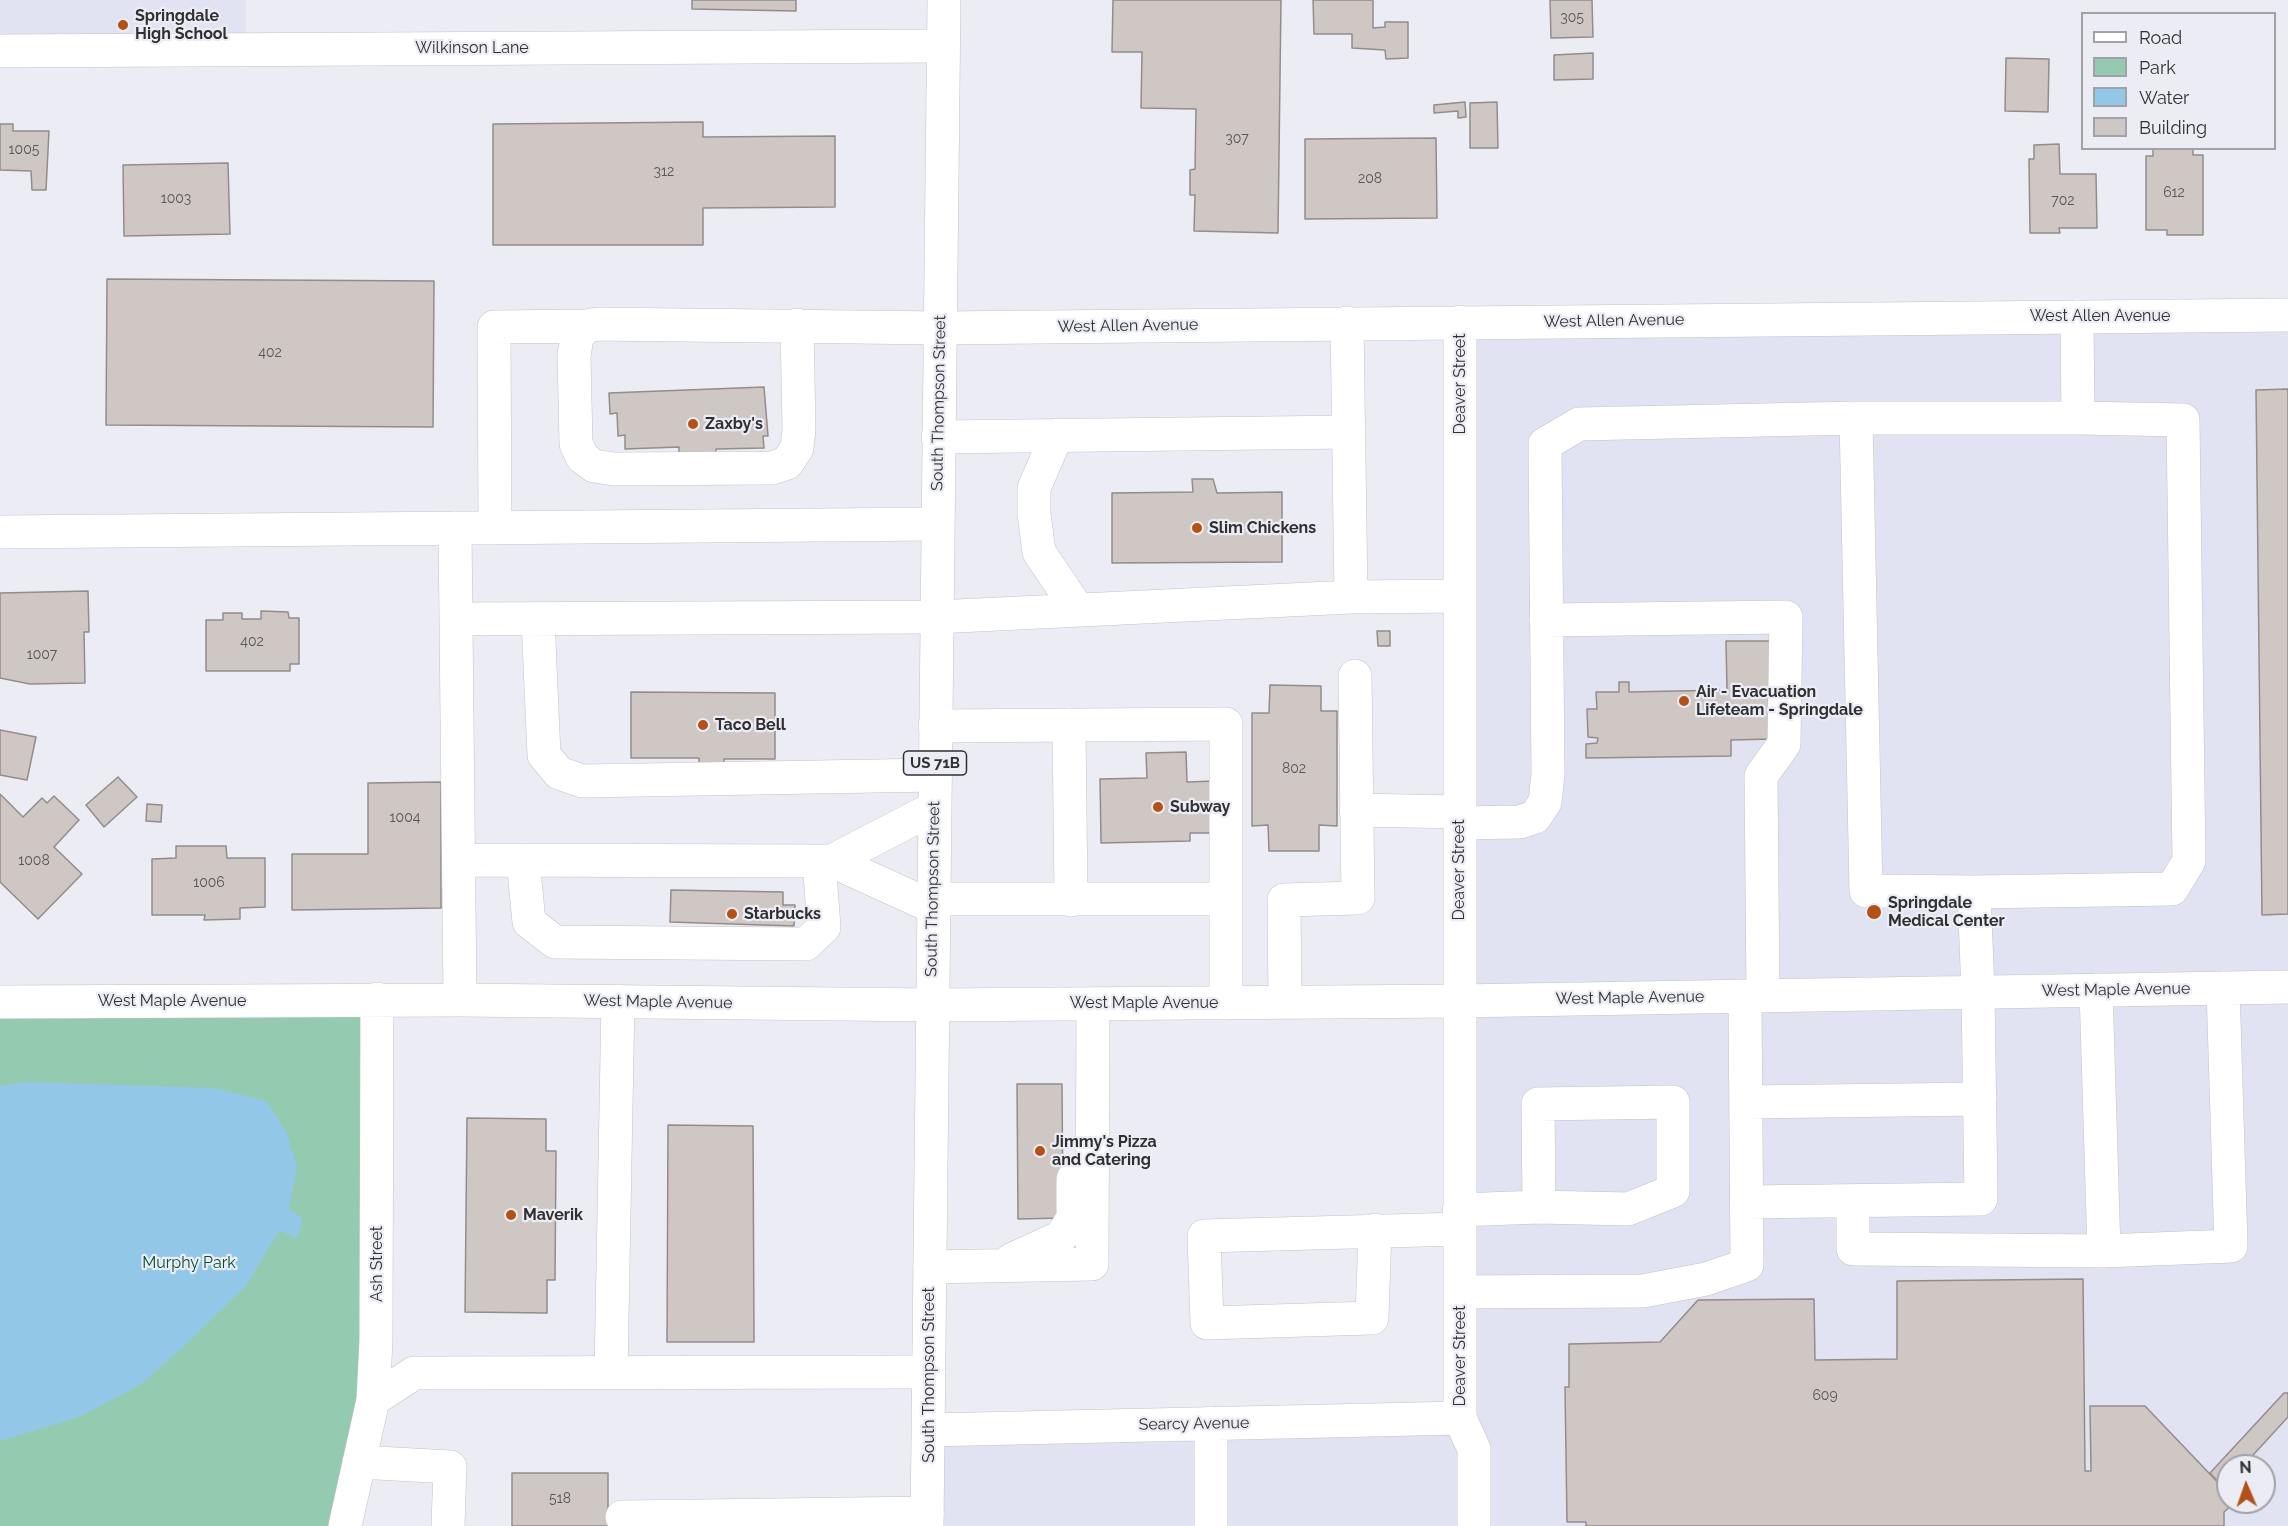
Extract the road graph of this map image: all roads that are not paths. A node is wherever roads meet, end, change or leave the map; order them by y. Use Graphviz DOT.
graph roads {
  1 [pos="944,0"];
  2 [pos="943,46"];
  3 [pos="0,51"];
  4 [pos="2288,315"];
  5 [pos="2077,317"];
  6 [pos="1460,322"];
  7 [pos="1347,323"];
  8 [pos="797,325"];
  9 [pos="586,326"];
  10 [pos="940,328"];
  11 [pos="1856,418"];
  12 [pos="2078,418"];
  13 [pos="1348,432"];
  14 [pos="1057,435"];
  15 [pos="938,437"];
  16 [pos="937,524"];
  17 [pos="455,528"];
  18 [pos="495,528"];
  19 [pos="0,532"];
  20 [pos="1460,596"];
  21 [pos="1351,597"];
  22 [pos="1078,610"];
  23 [pos="936,617"];
  24 [pos="457,619"];
  25 [pos="538,619"];
  26 [pos="1546,621"];
  27 [pos="1355,676"];
  28 [pos="1070,725"];
  29 [pos="935,726"];
  30 [pos="935,775"];
  31 [pos="934,808"];
  32 [pos="1356,810"];
  33 [pos="1459,817"];
  34 [pos="459,860"];
  35 [pos="523,860"];
  36 [pos="825,861"];
  37 [pos="1974,892"];
  38 [pos="1226,899"];
  39 [pos="1071,900"];
  40 [pos="933,903"];
  41 [pos="2288,987"];
  42 [pos="2223,988"];
  43 [pos="2096,990"];
  44 [pos="1978,992"];
  45 [pos="1754,996"];
  46 [pos="377,999"];
  47 [pos="460,1000"];
  48 [pos="618,1001"];
  49 [pos="1459,1001"];
  50 [pos="0,1002"];
  51 [pos="1226,1003"];
  52 [pos="1285,1003"];
  53 [pos="1093,1004"];
  54 [pos="932,1005"];
  55 [pos="1980,1099"];
  56 [pos="1746,1102"];
  57 [pos="1853,1201"];
  58 [pos="1747,1202"];
  59 [pos="1539,1207"];
  60 [pos="1460,1219"];
  61 [pos="1375,1230"];
  62 [pos="2104,1251"];
  63 [pos="930,1267"];
  64 [pos="1460,1292"];
  65 [pos="611,1372"];
  66 [pos="929,1372"];
  67 [pos="373,1400"];
  68 [pos="1460,1418"];
  69 [pos="1211,1424"];
  70 [pos="929,1430"];
  71 [pos="359,1462"];
  72 [pos="622,1516"];
  73 [pos="927,1520"];
  74 [pos="345,1526"];
  75 [pos="448,1526"];
  76 [pos="1211,1526"];
  77 [pos="1474,1526"];
  1 -- 2 [label="street, South Thompson Street / US 71B"];
  2 -- 3 [label="street, Wilkinson Lane"];
  2 -- 10 [label="street, South Thompson Street / US 71B"];
  4 -- 5 [label="street, West Allen Avenue"];
  5 -- 6 [label="street, West Allen Avenue"];
  5 -- 12 [label="street"];
  6 -- 7 [label="street, West Allen Avenue"];
  6 -- 20 [label="street, Deaver Street"];
  7 -- 10 [label="street, West Allen Avenue"];
  7 -- 13 [label="street"];
  8 -- 9 [label="street, West Allen Avenue"];
  8 -- 9 [label="street"];
  8 -- 10 [label="street, West Allen Avenue"];
  9 -- 18 [label="street, West Allen Avenue"];
  10 -- 15 [label="street, South Thompson Street / US 71B"];
  11 -- 12 [label="street"];
  11 -- 26 [label="street"];
  11 -- 37 [label="street"];
  12 -- 37 [label="street"];
  13 -- 14 [label="street"];
  13 -- 21 [label="street"];
  14 -- 15 [label="street"];
  14 -- 22 [label="street"];
  15 -- 16 [label="street, South Thompson Street / US 71B"];
  16 -- 18 [label="street"];
  16 -- 23 [label="street, South Thompson Street / US 71B"];
  17 -- 18 [label="street"];
  17 -- 19 [label="street"];
  17 -- 24 [label="street"];
  20 -- 21 [label="street"];
  20 -- 33 [label="street, Deaver Street"];
  21 -- 22 [label="street"];
  22 -- 23 [label="street"];
  23 -- 25 [label="street"];
  23 -- 29 [label="street, South Thompson Street / US 71B"];
  24 -- 25 [label="street"];
  24 -- 34 [label="street"];
  25 -- 30 [label="street"];
  26 -- 33 [label="street"];
  26 -- 45 [label="street"];
  27 -- 32 [label="street"];
  28 -- 29 [label="street"];
  28 -- 38 [label="street"];
  28 -- 39 [label="street"];
  29 -- 30 [label="street, South Thompson Street / US 71B"];
  30 -- 31 [label="street, South Thompson Street / US 71B"];
  31 -- 36 [label="street"];
  31 -- 40 [label="street, South Thompson Street / US 71B"];
  32 -- 33 [label="street"];
  32 -- 52 [label="street"];
  33 -- 49 [label="street, Deaver Street"];
  34 -- 35 [label="street"];
  34 -- 47 [label="street"];
  35 -- 36 [label="street"];
  35 -- 36 [label="street"];
  36 -- 40 [label="street"];
  37 -- 44 [label="street"];
  38 -- 39 [label="street"];
  38 -- 51 [label="street"];
  39 -- 40 [label="street"];
  40 -- 54 [label="street, South Thompson Street / US 71B"];
  41 -- 42 [label="street, West Maple Avenue"];
  42 -- 43 [label="street, West Maple Avenue"];
  42 -- 62 [label="street"];
  43 -- 44 [label="street, West Maple Avenue"];
  43 -- 62 [label="street"];
  44 -- 45 [label="street, West Maple Avenue"];
  44 -- 55 [label="street"];
  45 -- 49 [label="street, West Maple Avenue"];
  45 -- 56 [label="street"];
  46 -- 47 [label="street, West Maple Avenue"];
  46 -- 50 [label="street, West Maple Avenue"];
  46 -- 67 [label="street, Ash Street"];
  47 -- 48 [label="street, West Maple Avenue"];
  48 -- 54 [label="street, West Maple Avenue"];
  48 -- 65 [label="street"];
  49 -- 52 [label="street, West Maple Avenue"];
  49 -- 60 [label="street, Deaver Street"];
  51 -- 52 [label="street, West Maple Avenue"];
  51 -- 53 [label="street, West Maple Avenue"];
  53 -- 54 [label="street, West Maple Avenue"];
  53 -- 63 [label="street"];
  54 -- 63 [label="street, South Thompson Street / US 71B"];
  55 -- 56 [label="street"];
  55 -- 57 [label="street"];
  56 -- 58 [label="street"];
  57 -- 58 [label="street"];
  57 -- 62 [label="street"];
  58 -- 64 [label="street"];
  59 -- 59 [label="street"];
  59 -- 60 [label="street"];
  60 -- 61 [label="street"];
  60 -- 64 [label="street, Deaver Street"];
  61 -- 61 [label="street"];
  63 -- 66 [label="street, South Thompson Street / US 71B"];
  64 -- 68 [label="street, Deaver Street"];
  65 -- 66 [label="street"];
  65 -- 67 [label="street"];
  66 -- 70 [label="street, South Thompson Street / US 71B"];
  67 -- 71 [label="street, Ash Street"];
  68 -- 69 [label="street, Searcy Avenue"];
  68 -- 77 [label="street"];
  69 -- 70 [label="street, Searcy Avenue"];
  69 -- 76 [label="street"];
  70 -- 73 [label="street, South Thompson Street / US 71B"];
  71 -- 74 [label="street, Ash Street"];
  71 -- 75 [label="street"];
  72 -- 73 [label="street"];
}
